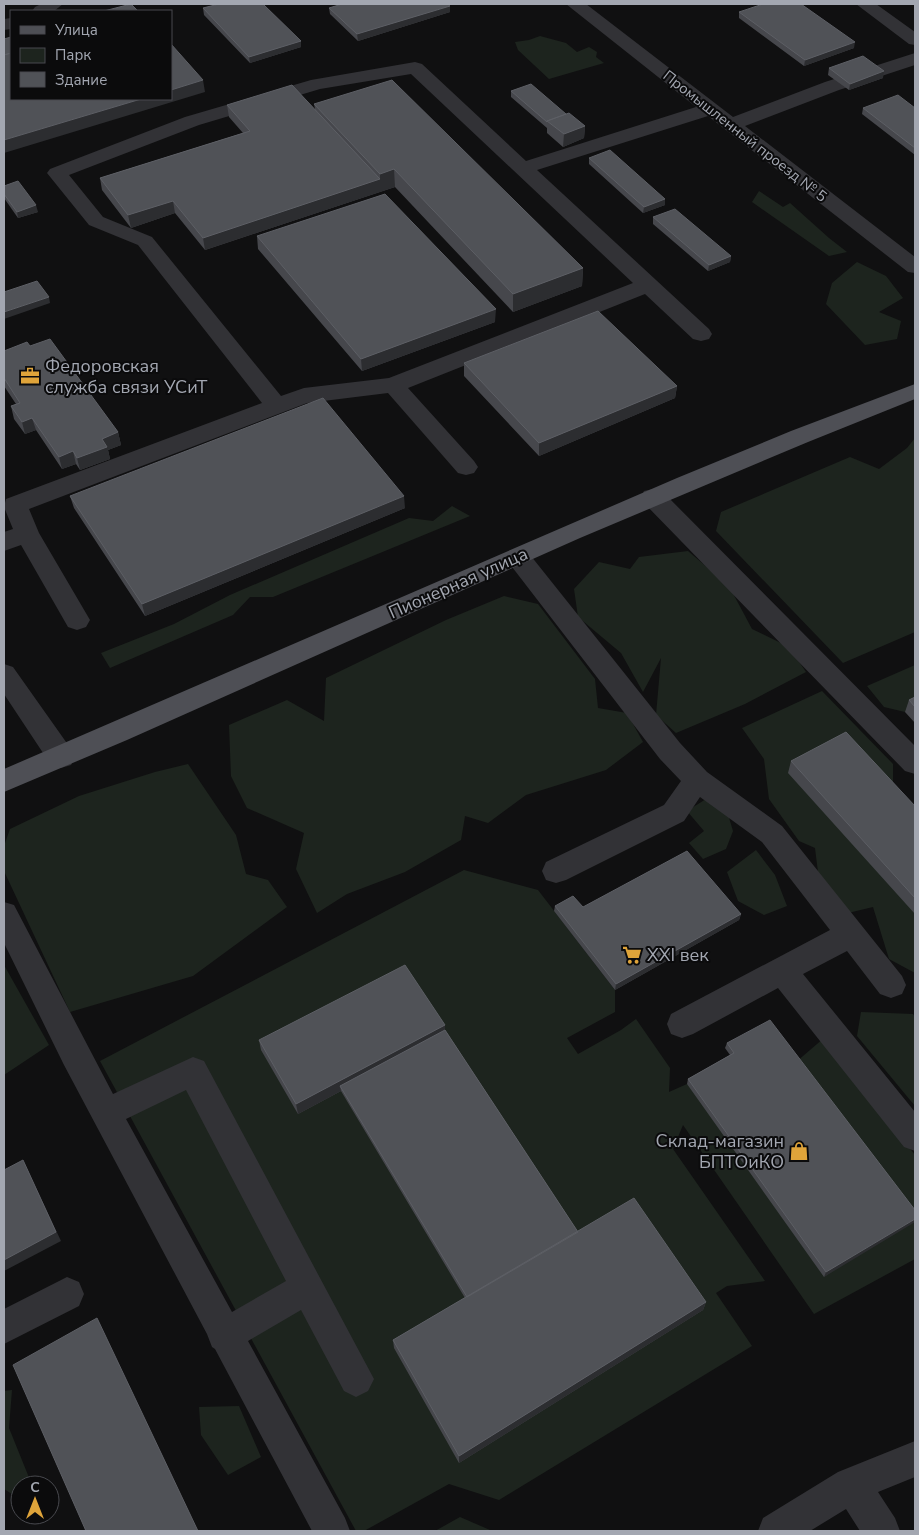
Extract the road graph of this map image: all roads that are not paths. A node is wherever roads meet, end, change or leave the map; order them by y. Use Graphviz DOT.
graph roads {
  1 [pos="54,4"];
  2 [pos="575,4"];
  3 [pos="865,4"];
  4 [pos="43,10"];
  5 [pos="915,40"];
  6 [pos="915,60"];
  7 [pos="710,109"];
  8 [pos="730,124"];
  9 [pos="523,168"];
  10 [pos="915,267"];
  11 [pos="648,285"];
  12 [pos="701,334"];
  13 [pos="393,385"];
  14 [pos="915,391"];
  15 [pos="277,406"];
  16 [pos="466,467"];
  17 [pos="653,497"];
  18 [pos="28,533"];
  19 [pos="4,542"];
  20 [pos="518,557"];
  21 [pos="77,620"];
  22 [pos="4,674"];
  23 [pos="61,757"];
  24 [pos="915,764"];
  25 [pos="696,780"];
  26 [pos="4,781"];
  27 [pos="556,871"];
  28 [pos="4,914"];
  29 [pos="851,934"];
  30 [pos="782,971"];
  31 [pos="891,985"];
  32 [pos="682,1024"];
  33 [pos="106,1113"];
  34 [pos="915,1136"];
  35 [pos="308,1288"];
  36 [pos="67,1294"];
  37 [pos="4,1327"];
  38 [pos="224,1335"];
  39 [pos="356,1378"];
  40 [pos="915,1459"];
  41 [pos="851,1485"];
  42 [pos="332,1531"];
  43 [pos="776,1531"];
  44 [pos="882,1531"];
  1 -- 4 [label="street"];
  2 -- 7 [label="street, Промышленный проезд № 5"];
  3 -- 5 [label="street"];
  6 -- 8 [label="street"];
  7 -- 8 [label="street, Промышленный проезд № 5"];
  7 -- 9 [label="street"];
  8 -- 10 [label="street, Промышленный проезд № 5"];
  9 -- 11 [label="street"];
  9 -- 15 [label="street"];
  11 -- 12 [label="street"];
  11 -- 13 [label="street"];
  13 -- 15 [label="street"];
  13 -- 16 [label="street"];
  14 -- 17 [label="main road, Пионерная улица"];
  15 -- 18 [label="street"];
  17 -- 20 [label="main road, Пионерная улица"];
  17 -- 24 [label="street"];
  18 -- 19 [label="street"];
  18 -- 21 [label="street"];
  20 -- 23 [label="main road, Пионерная улица"];
  20 -- 25 [label="street"];
  22 -- 23 [label="street"];
  23 -- 26 [label="main road, Пионерная улица"];
  25 -- 27 [label="street"];
  25 -- 29 [label="street"];
  28 -- 33 [label="street"];
  29 -- 30 [label="street"];
  29 -- 31 [label="street"];
  30 -- 32 [label="street"];
  30 -- 34 [label="street"];
  33 -- 35 [label="street"];
  33 -- 38 [label="street"];
  35 -- 38 [label="street"];
  35 -- 39 [label="street"];
  36 -- 37 [label="street"];
  38 -- 42 [label="street"];
  40 -- 41 [label="street"];
  41 -- 43 [label="street"];
  41 -- 44 [label="street"];
}
